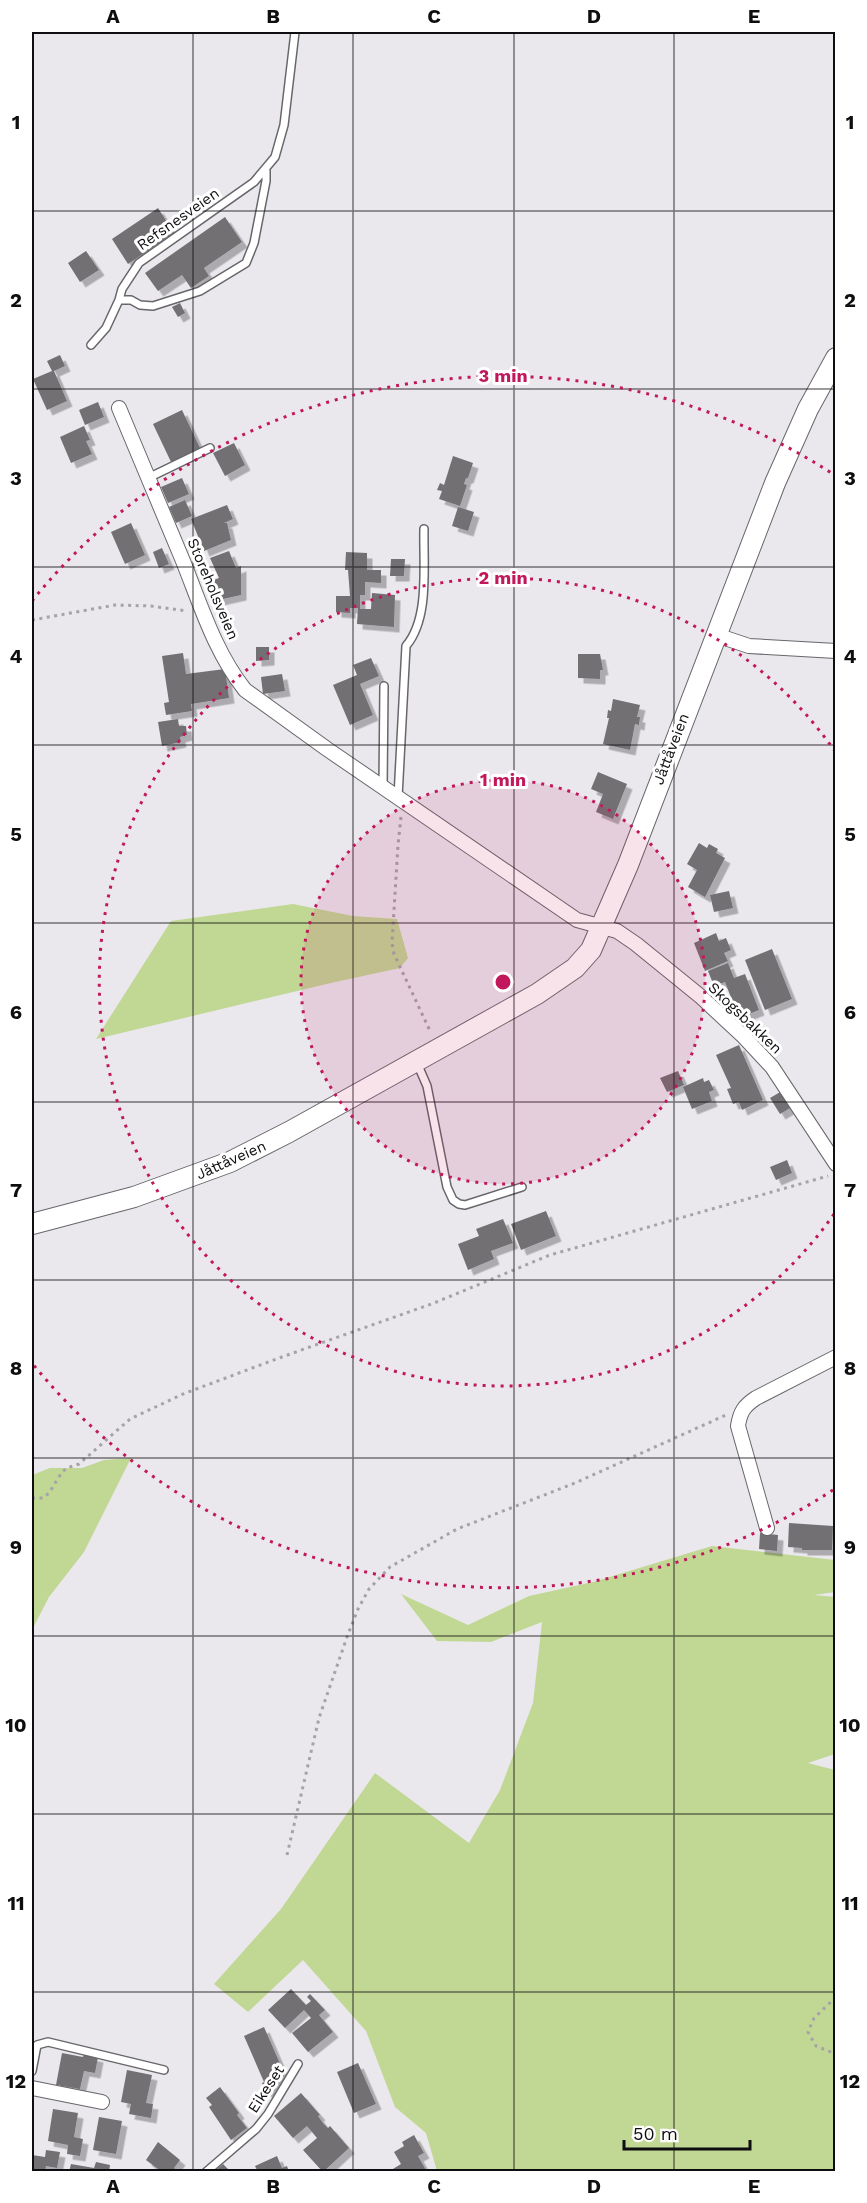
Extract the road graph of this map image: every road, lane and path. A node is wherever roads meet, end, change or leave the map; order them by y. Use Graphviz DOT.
graph roads {
  1 [pos="294,32"];
  2 [pos="266,171"];
  3 [pos="119,300"];
  4 [pos="91,345"];
  5 [pos="836,358"];
  6 [pos="119,408"];
  7 [pos="210,448"];
  8 [pos="148,478"];
  9 [pos="424,529"];
  10 [pos="201,612"];
  11 [pos="32,620"];
  12 [pos="716,635"];
  13 [pos="836,651"];
  14 [pos="384,686"];
  15 [pos="383,788"];
  16 [pos="401,799"];
  17 [pos="601,927"];
  18 [pos="438,1048"];
  19 [pos="416,1061"];
  20 [pos="836,1164"];
  21 [pos="836,1174"];
  22 [pos="522,1186"];
  23 [pos="32,1224"];
  24 [pos="836,1357"];
  25 [pos="746,1405"];
  26 [pos="32,1498"];
  27 [pos="767,1528"];
  28 [pos="287,1855"];
  29 [pos="836,1997"];
  30 [pos="836,2054"];
  31 [pos="298,2064"];
  32 [pos="164,2070"];
  33 [pos="32,2071"];
  34 [pos="32,2088"];
  35 [pos="102,2102"];
  36 [pos="206,2172"];
  1 -- 2 [label="lane, Refsnesveien"];
  2 -- 3 [label="lane, Refsnesveien"];
  2 -- 3 [label="lane, Refsnesveien"];
  3 -- 4 [label="lane, Refsnesveien"];
  5 -- 12 [label="main road, Jåttåveien"];
  6 -- 8 [label="street, Storeholsveien"];
  7 -- 8 [label="lane"];
  8 -- 10 [label="street, Storeholsveien"];
  9 -- 16 [label="lane"];
  10 -- 11 [label="path"];
  10 -- 15 [label="street, Storeholsveien"];
  12 -- 13 [label="street"];
  12 -- 17 [label="main road, Jåttåveien"];
  14 -- 15 [label="lane"];
  15 -- 16 [label="street, Storeholsveien"];
  16 -- 17 [label="street, Storeholsveien"];
  16 -- 18 [label="path"];
  17 -- 18 [label="main road, Jåttåveien"];
  17 -- 20 [label="street, Skogsbakken"];
  18 -- 19 [label="main road, Jåttåveien"];
  19 -- 22 [label="lane"];
  19 -- 23 [label="main road, Jåttåveien"];
  21 -- 26 [label="path"];
  24 -- 25 [label="street"];
  25 -- 27 [label="street"];
  25 -- 28 [label="path"];
  29 -- 30 [label="path"];
  31 -- 36 [label="lane, Eikeset"];
  32 -- 33 [label="lane"];
  34 -- 35 [label="street"];
}
